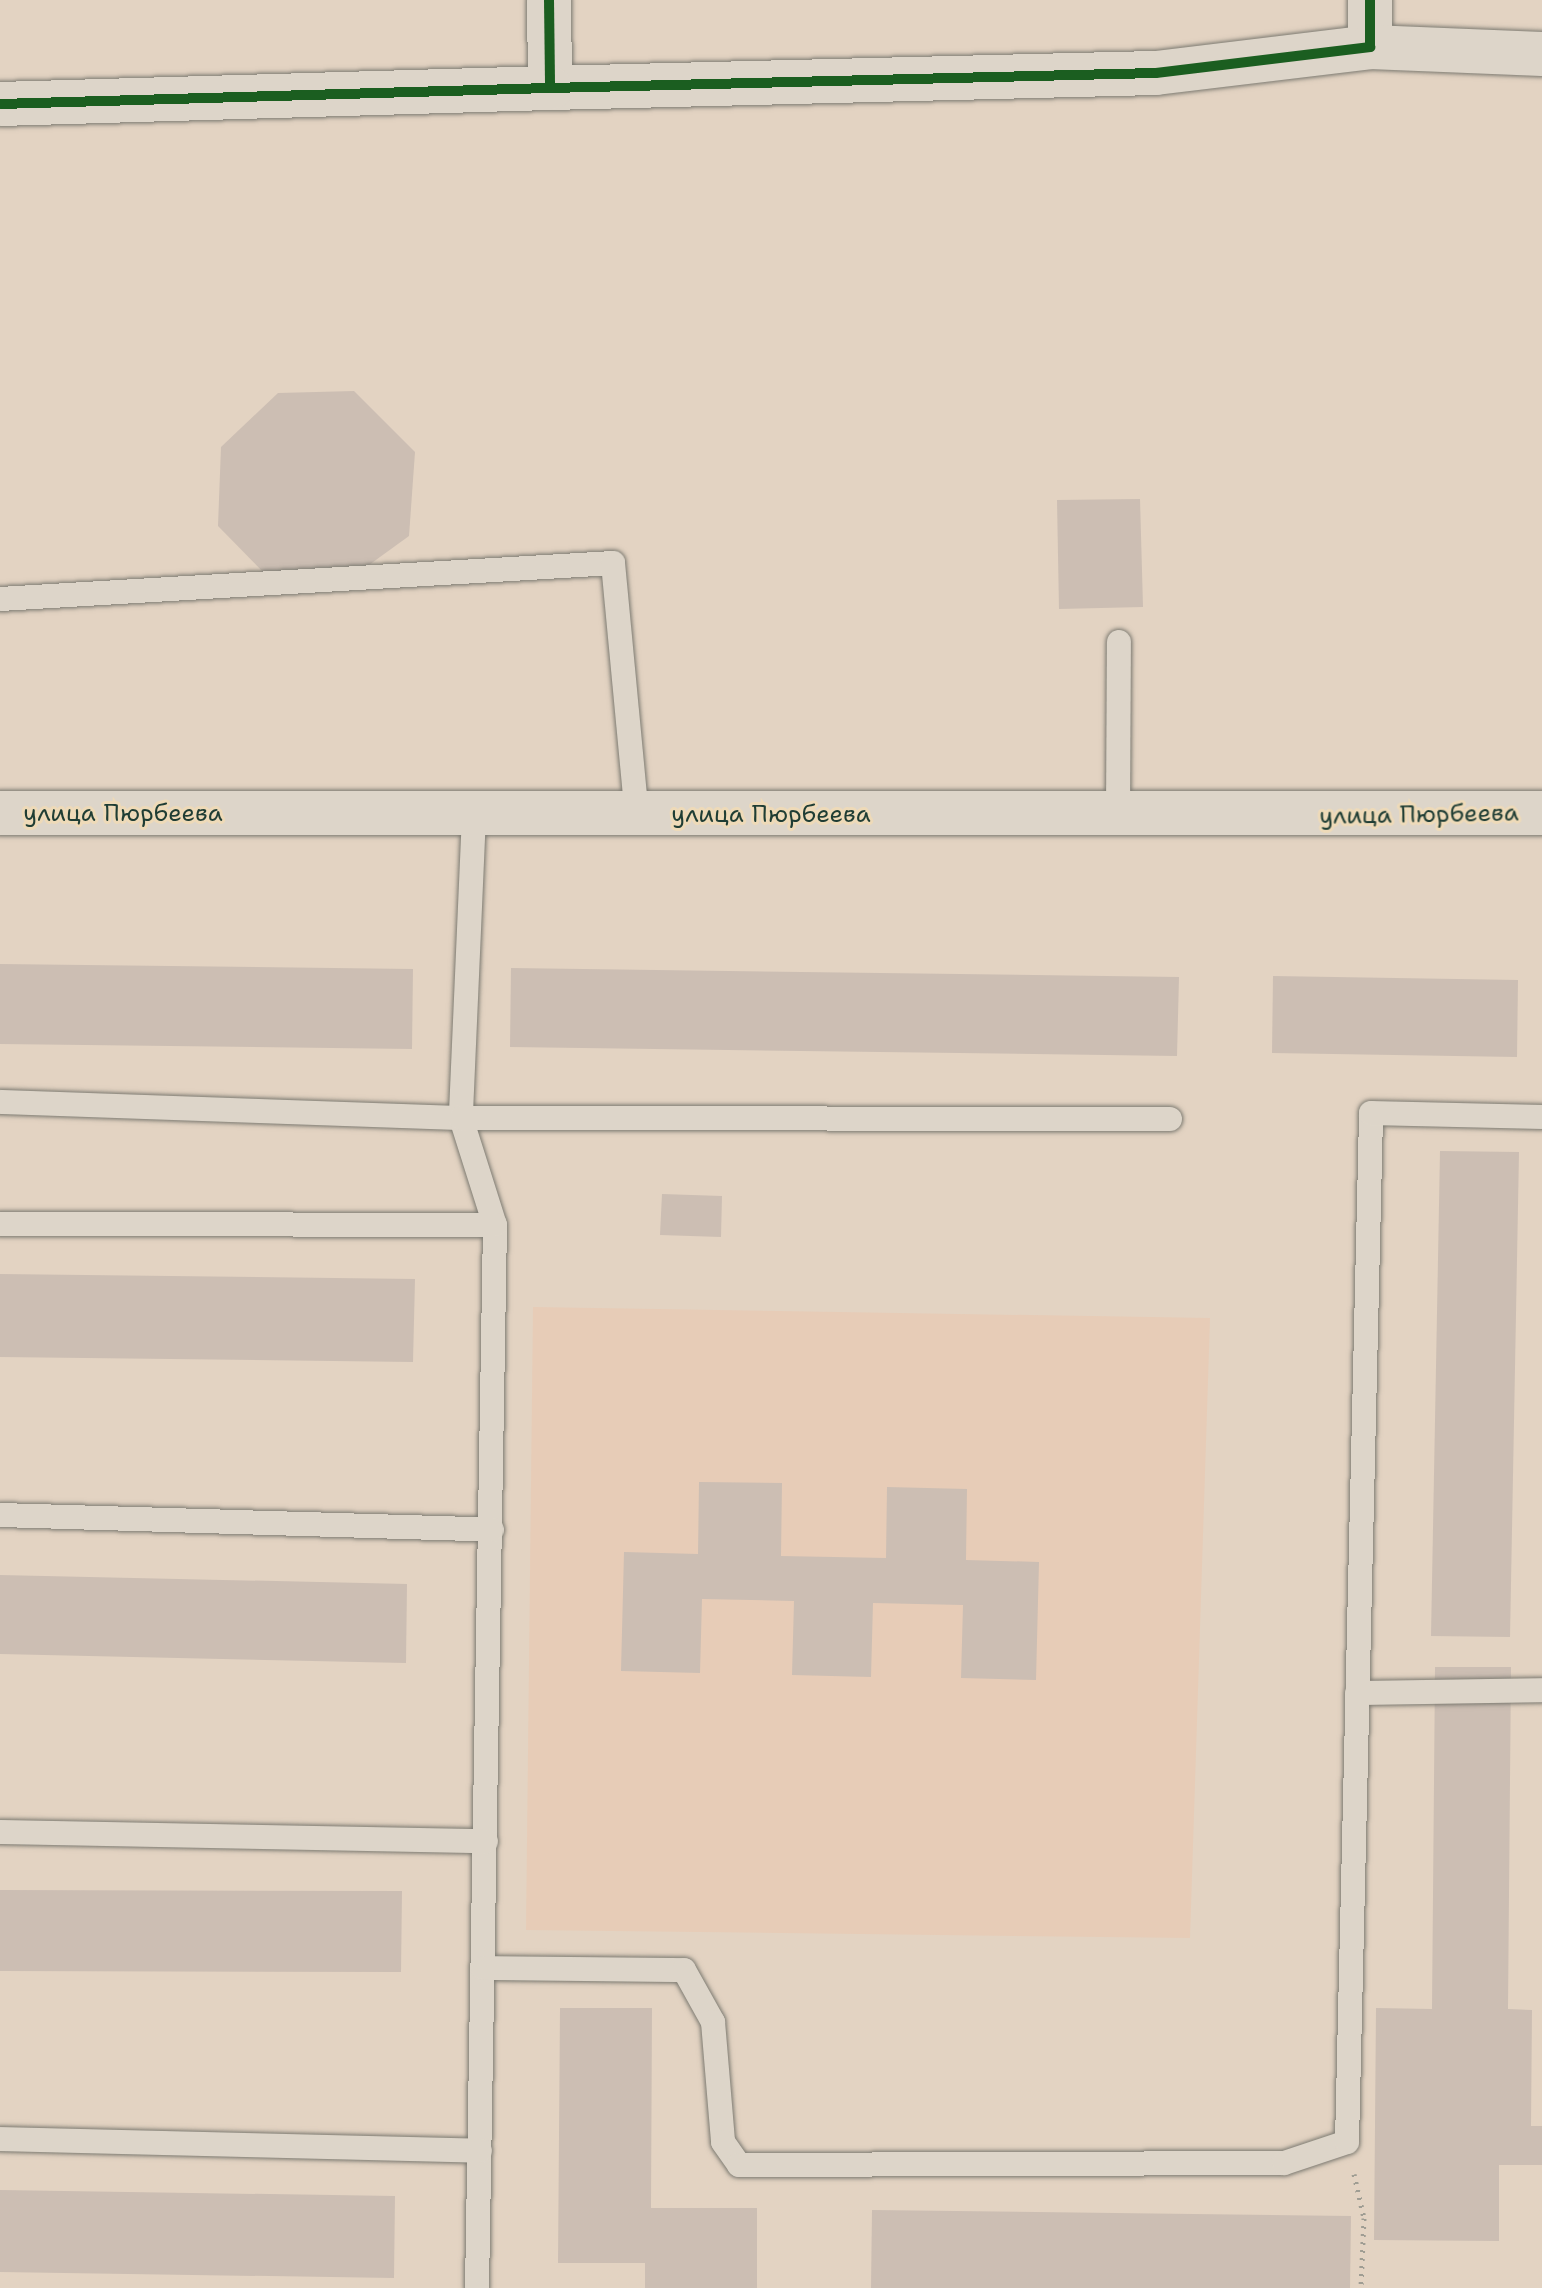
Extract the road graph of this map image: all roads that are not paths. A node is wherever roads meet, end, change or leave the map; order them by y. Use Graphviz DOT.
graph roads {
  1 [pos="549,0"];
  2 [pos="1370,0"];
  3 [pos="1370,47"];
  4 [pos="1542,54"];
  5 [pos="550,88"];
  6 [pos="0,104"];
  7 [pos="0,599"];
  8 [pos="1119,642"];
  9 [pos="0,813"];
  10 [pos="1542,813"];
  11 [pos="474,815"];
  12 [pos="637,815"];
  13 [pos="1118,816"];
  14 [pos="0,1102"];
  15 [pos="1542,1117"];
  16 [pos="461,1118"];
  17 [pos="1170,1119"];
  18 [pos="0,1224"];
  19 [pos="495,1225"];
  20 [pos="0,1515"];
  21 [pos="492,1530"];
  22 [pos="1542,1690"];
  23 [pos="1357,1693"];
  24 [pos="0,1832"];
  25 [pos="486,1841"];
  26 [pos="483,1968"];
  27 [pos="0,2139"];
  28 [pos="480,2151"];
  29 [pos="477,2288"];
  1 -- 5 [label="street"];
  2 -- 3 [label="street"];
  3 -- 4 [label="street"];
  3 -- 5 [label="street"];
  5 -- 6 [label="street"];
  7 -- 12 [label="lane"];
  8 -- 13 [label="lane"];
  9 -- 11 [label="street, улица Пюрбеева"];
  10 -- 13 [label="street, улица Пюрбеева"];
  11 -- 12 [label="street, улица Пюрбеева"];
  11 -- 16 [label="lane"];
  12 -- 13 [label="street, улица Пюрбеева"];
  14 -- 16 [label="lane"];
  15 -- 23 [label="lane"];
  16 -- 17 [label="lane"];
  16 -- 19 [label="lane"];
  18 -- 19 [label="lane"];
  19 -- 21 [label="lane"];
  20 -- 21 [label="lane"];
  21 -- 25 [label="lane"];
  22 -- 23 [label="lane"];
  23 -- 26 [label="lane"];
  24 -- 25 [label="lane"];
  25 -- 26 [label="lane"];
  26 -- 28 [label="lane"];
  27 -- 28 [label="lane"];
  28 -- 29 [label="lane"];
}
